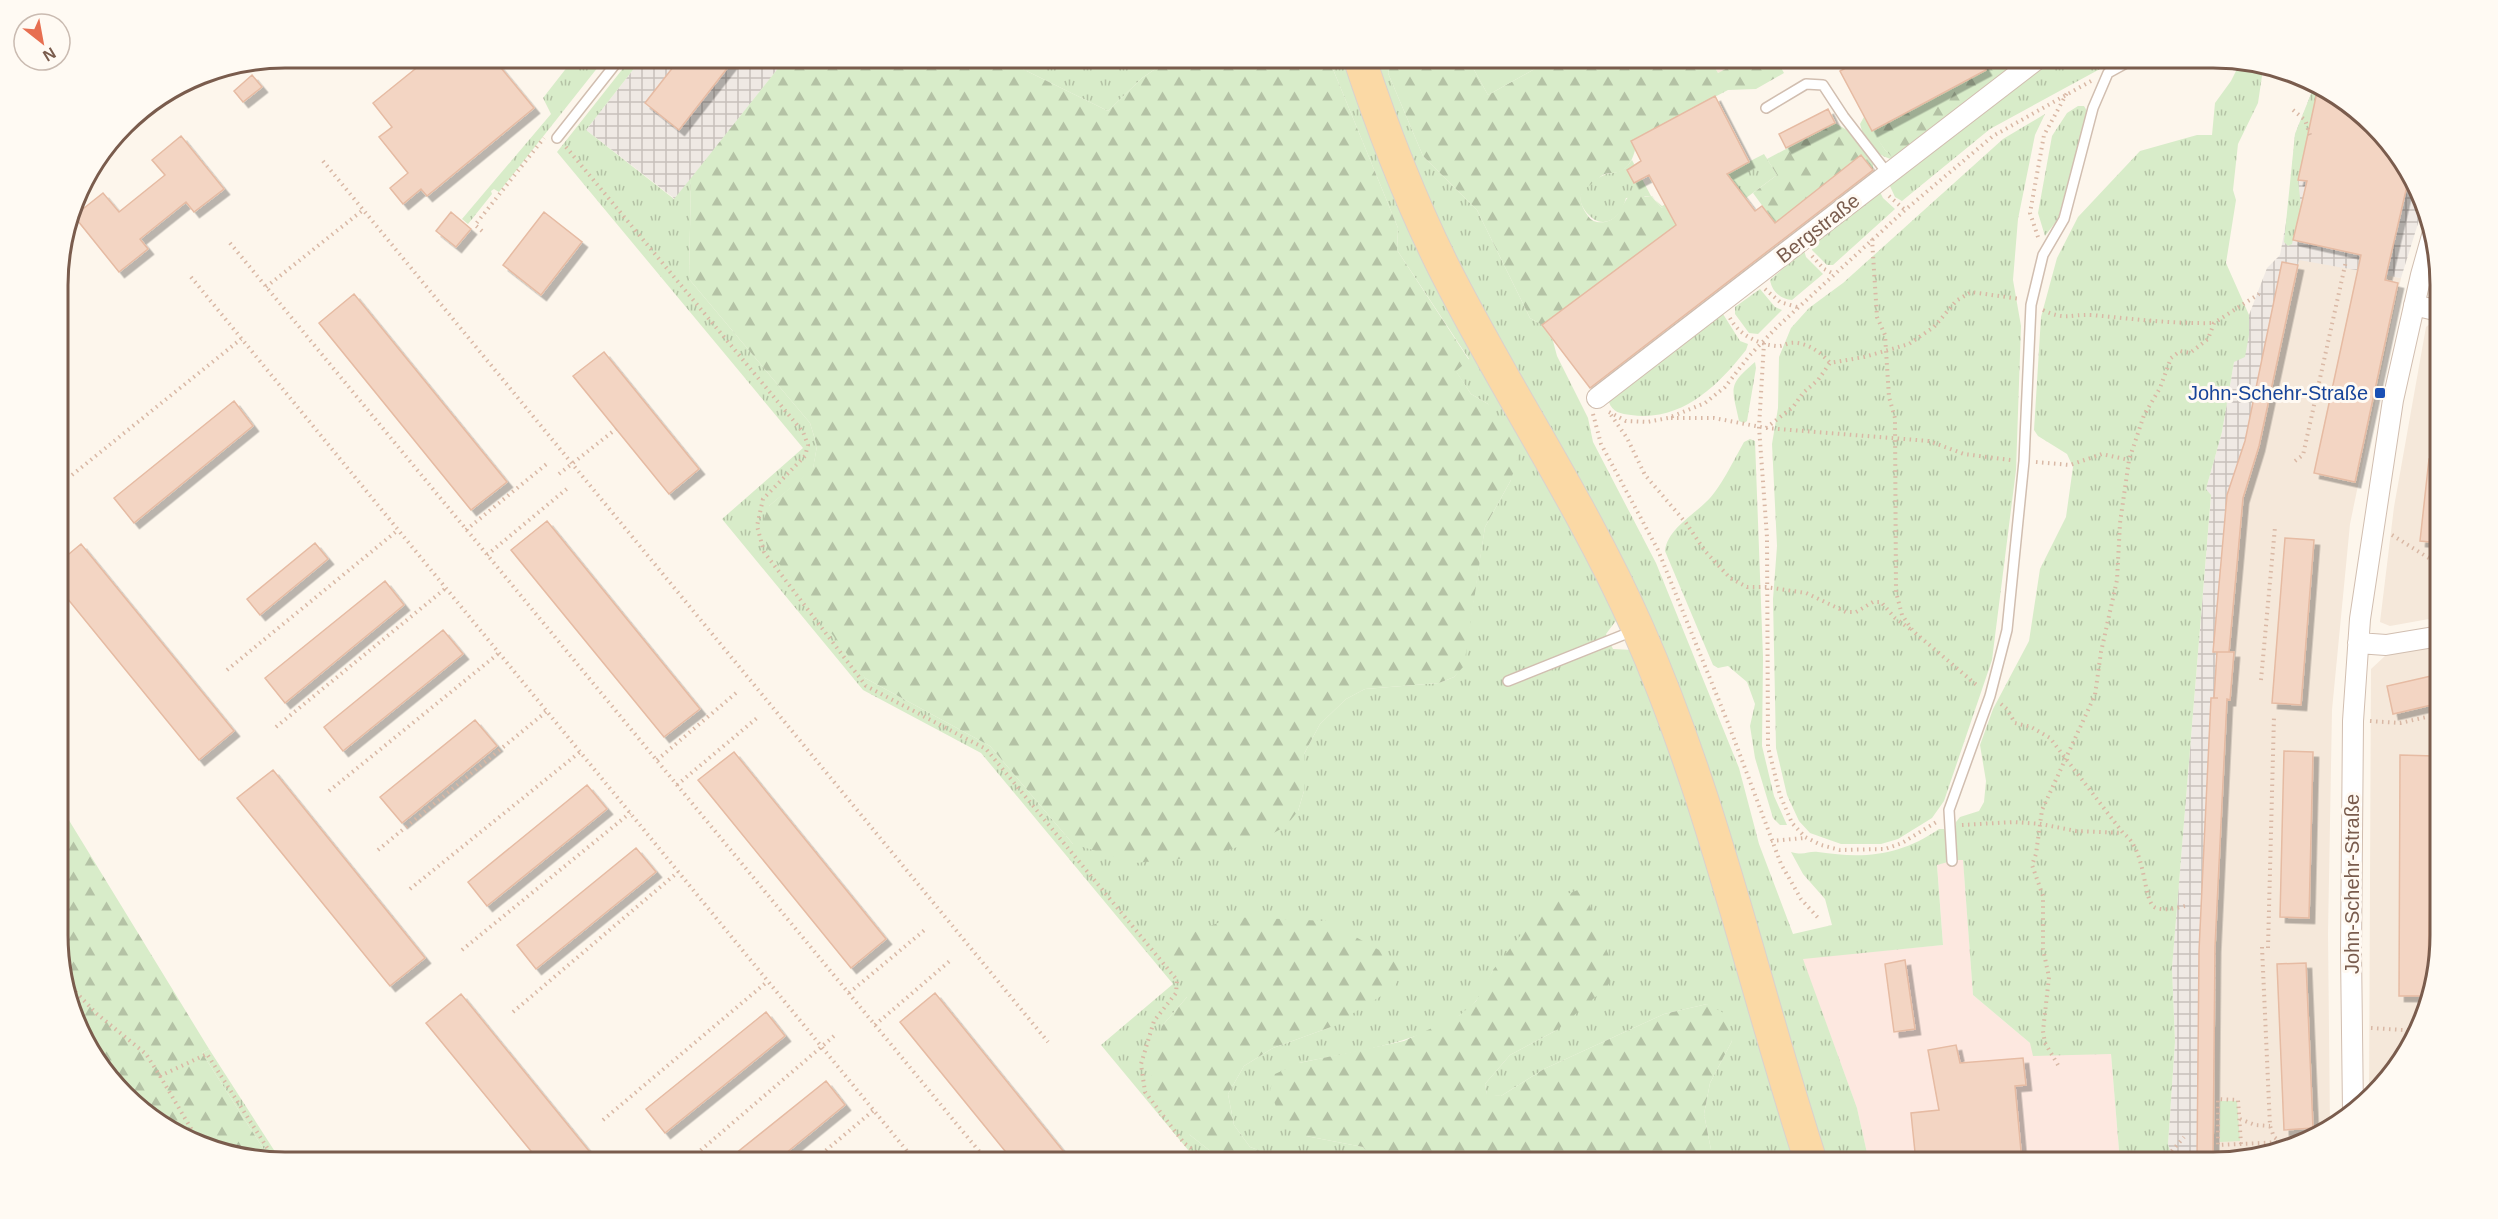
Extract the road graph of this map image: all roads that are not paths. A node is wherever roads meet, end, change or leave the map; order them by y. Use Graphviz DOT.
graph roads {
  1 [pos="611,68"];
  2 [pos="1363,68"];
  3 [pos="2026,68"];
  4 [pos="2117,68"];
  5 [pos="1766,108"];
  6 [pos="553,135"];
  7 [pos="1888,174"];
  8 [pos="2428,251"];
  9 [pos="2414,305"];
  10 [pos="2430,309"];
  11 [pos="1603,406"];
  12 [pos="1638,628"];
  13 [pos="2430,638"];
  14 [pos="2358,643"];
  15 [pos="1508,681"];
  16 [pos="1952,861"];
  17 [pos="2353,1101"];
  18 [pos="1808,1152"];
  1 -- 6 [label="lane"];
  2 -- 12 [label="main road"];
  3 -- 7 [label="street, Bergstraße"];
  4 -- 16 [label="lane"];
  5 -- 7 [label="lane"];
  7 -- 11 [label="street, Bergstraße"];
  8 -- 9 [label="street, John-Schehr-Straße"];
  9 -- 10 [label="street"];
  9 -- 14 [label="street, John-Schehr-Straße"];
  12 -- 15 [label="lane"];
  12 -- 18 [label="main road"];
  13 -- 14 [label="street"];
  14 -- 17 [label="street, John-Schehr-Straße"];
}
